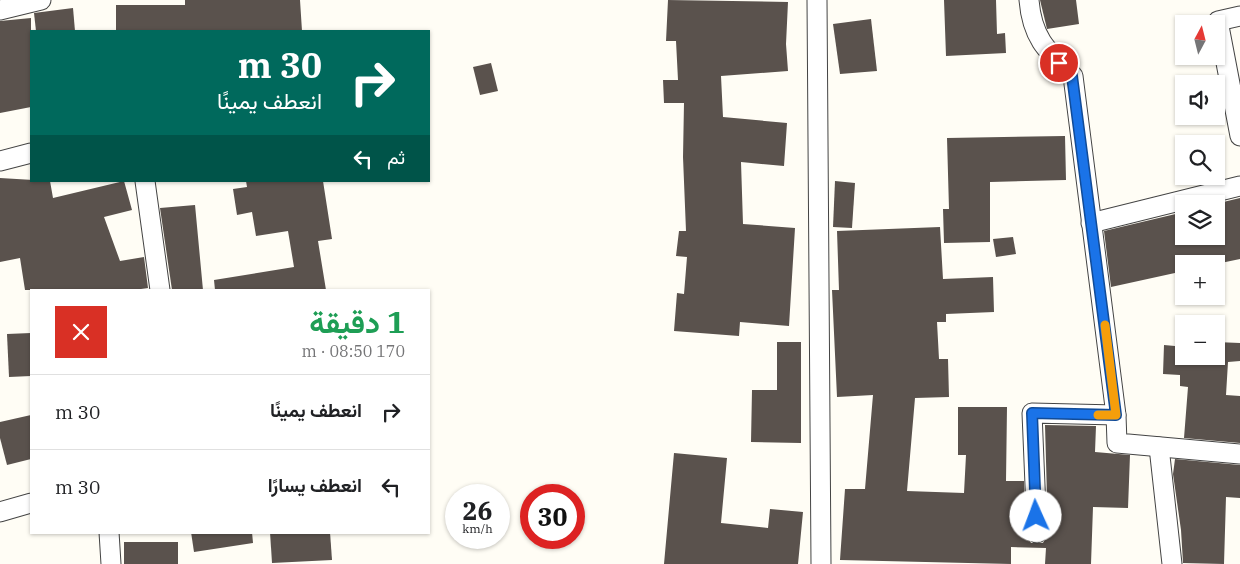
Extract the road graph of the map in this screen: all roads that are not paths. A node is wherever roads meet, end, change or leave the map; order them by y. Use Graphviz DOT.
graph roads {
  1 [pos="41,0"];
  2 [pos="817,0"];
  3 [pos="1029,0"];
  4 [pos="0,10"];
  5 [pos="1240,16"];
  6 [pos="1240,136"];
  7 [pos="30,153"];
  8 [pos="0,161"];
  9 [pos="144,182"];
  10 [pos="1240,186"];
  11 [pos="1091,223"];
  12 [pos="160,289"];
  13 [pos="1116,415"];
  14 [pos="1159,447"];
  15 [pos="1240,454"];
  16 [pos="30,503"];
  17 [pos="0,512"];
  18 [pos="108,534"];
  19 [pos="1037,534"];
  20 [pos="111,564"];
  21 [pos="821,564"];
  22 [pos="1172,564"];
  1 -- 4 [label="street"];
  2 -- 21 [label="street"];
  3 -- 11 [label="street"];
  5 -- 6 [label="street"];
  7 -- 8 [label="street"];
  9 -- 12 [label="street"];
  10 -- 11 [label="street"];
  11 -- 13 [label="street"];
  13 -- 14 [label="street"];
  13 -- 19 [label="street"];
  14 -- 15 [label="street"];
  14 -- 22 [label="street"];
  16 -- 17 [label="street"];
  18 -- 20 [label="street"];
}
